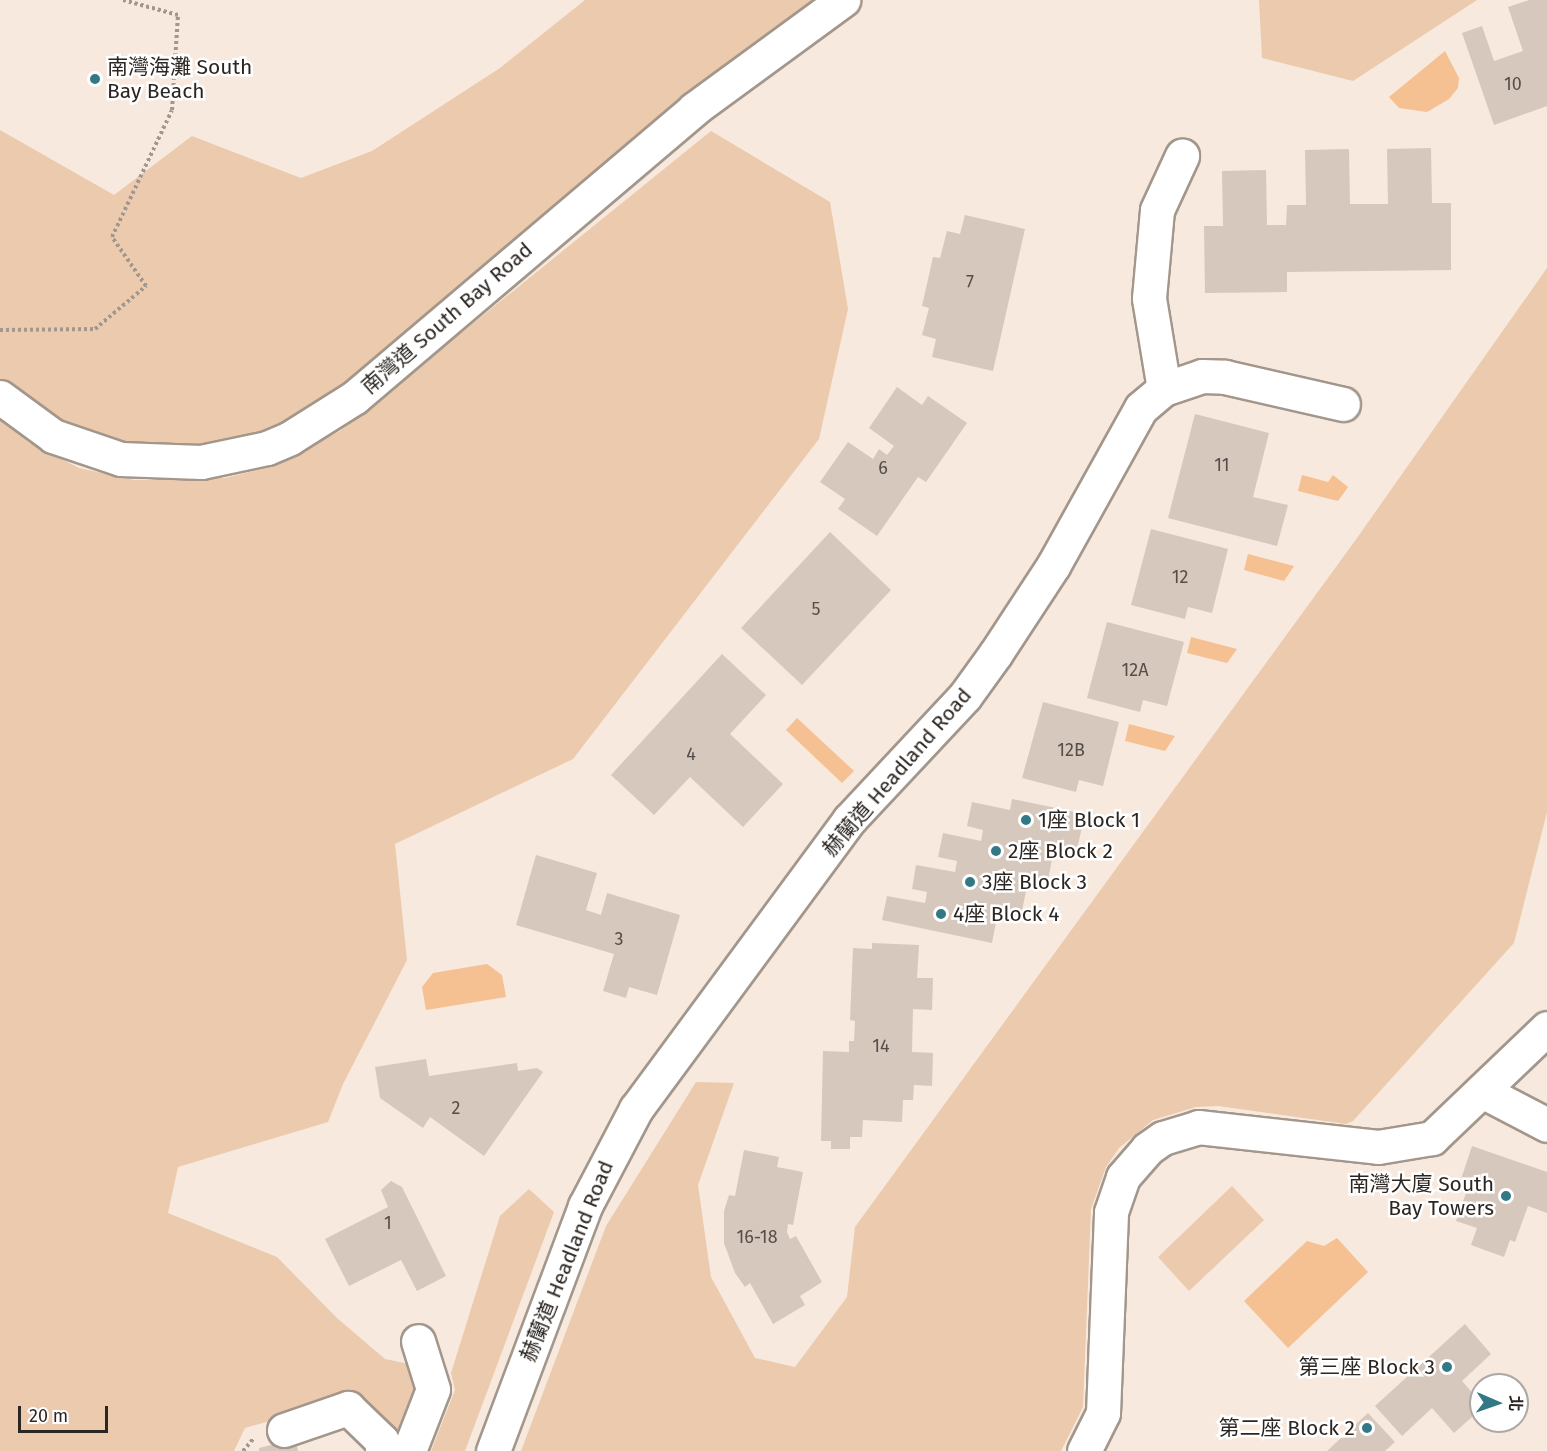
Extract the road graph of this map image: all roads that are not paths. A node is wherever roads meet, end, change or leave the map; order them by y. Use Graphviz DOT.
graph roads {
  1 [pos="843,0"];
  2 [pos="1182,156"];
  3 [pos="1164,389"];
  4 [pos="0,397"];
  5 [pos="1343,404"];
  6 [pos="1547,1028"];
  7 [pos="1482,1091"];
  8 [pos="1547,1125"];
  9 [pos="418,1341"];
  10 [pos="284,1430"];
  11 [pos="382,1451"];
  12 [pos="409,1451"];
  13 [pos="493,1451"];
  14 [pos="1084,1451"];
  1 -- 4 [label="street, 南灣道 South Bay Road"];
  2 -- 3 [label="street"];
  3 -- 5 [label="street, 赫蘭道 Headland Road"];
  3 -- 13 [label="street, 赫蘭道 Headland Road"];
  6 -- 7 [label="street"];
  7 -- 8 [label="street"];
  7 -- 14 [label="street"];
  9 -- 12 [label="street"];
  10 -- 11 [label="street"];
}
